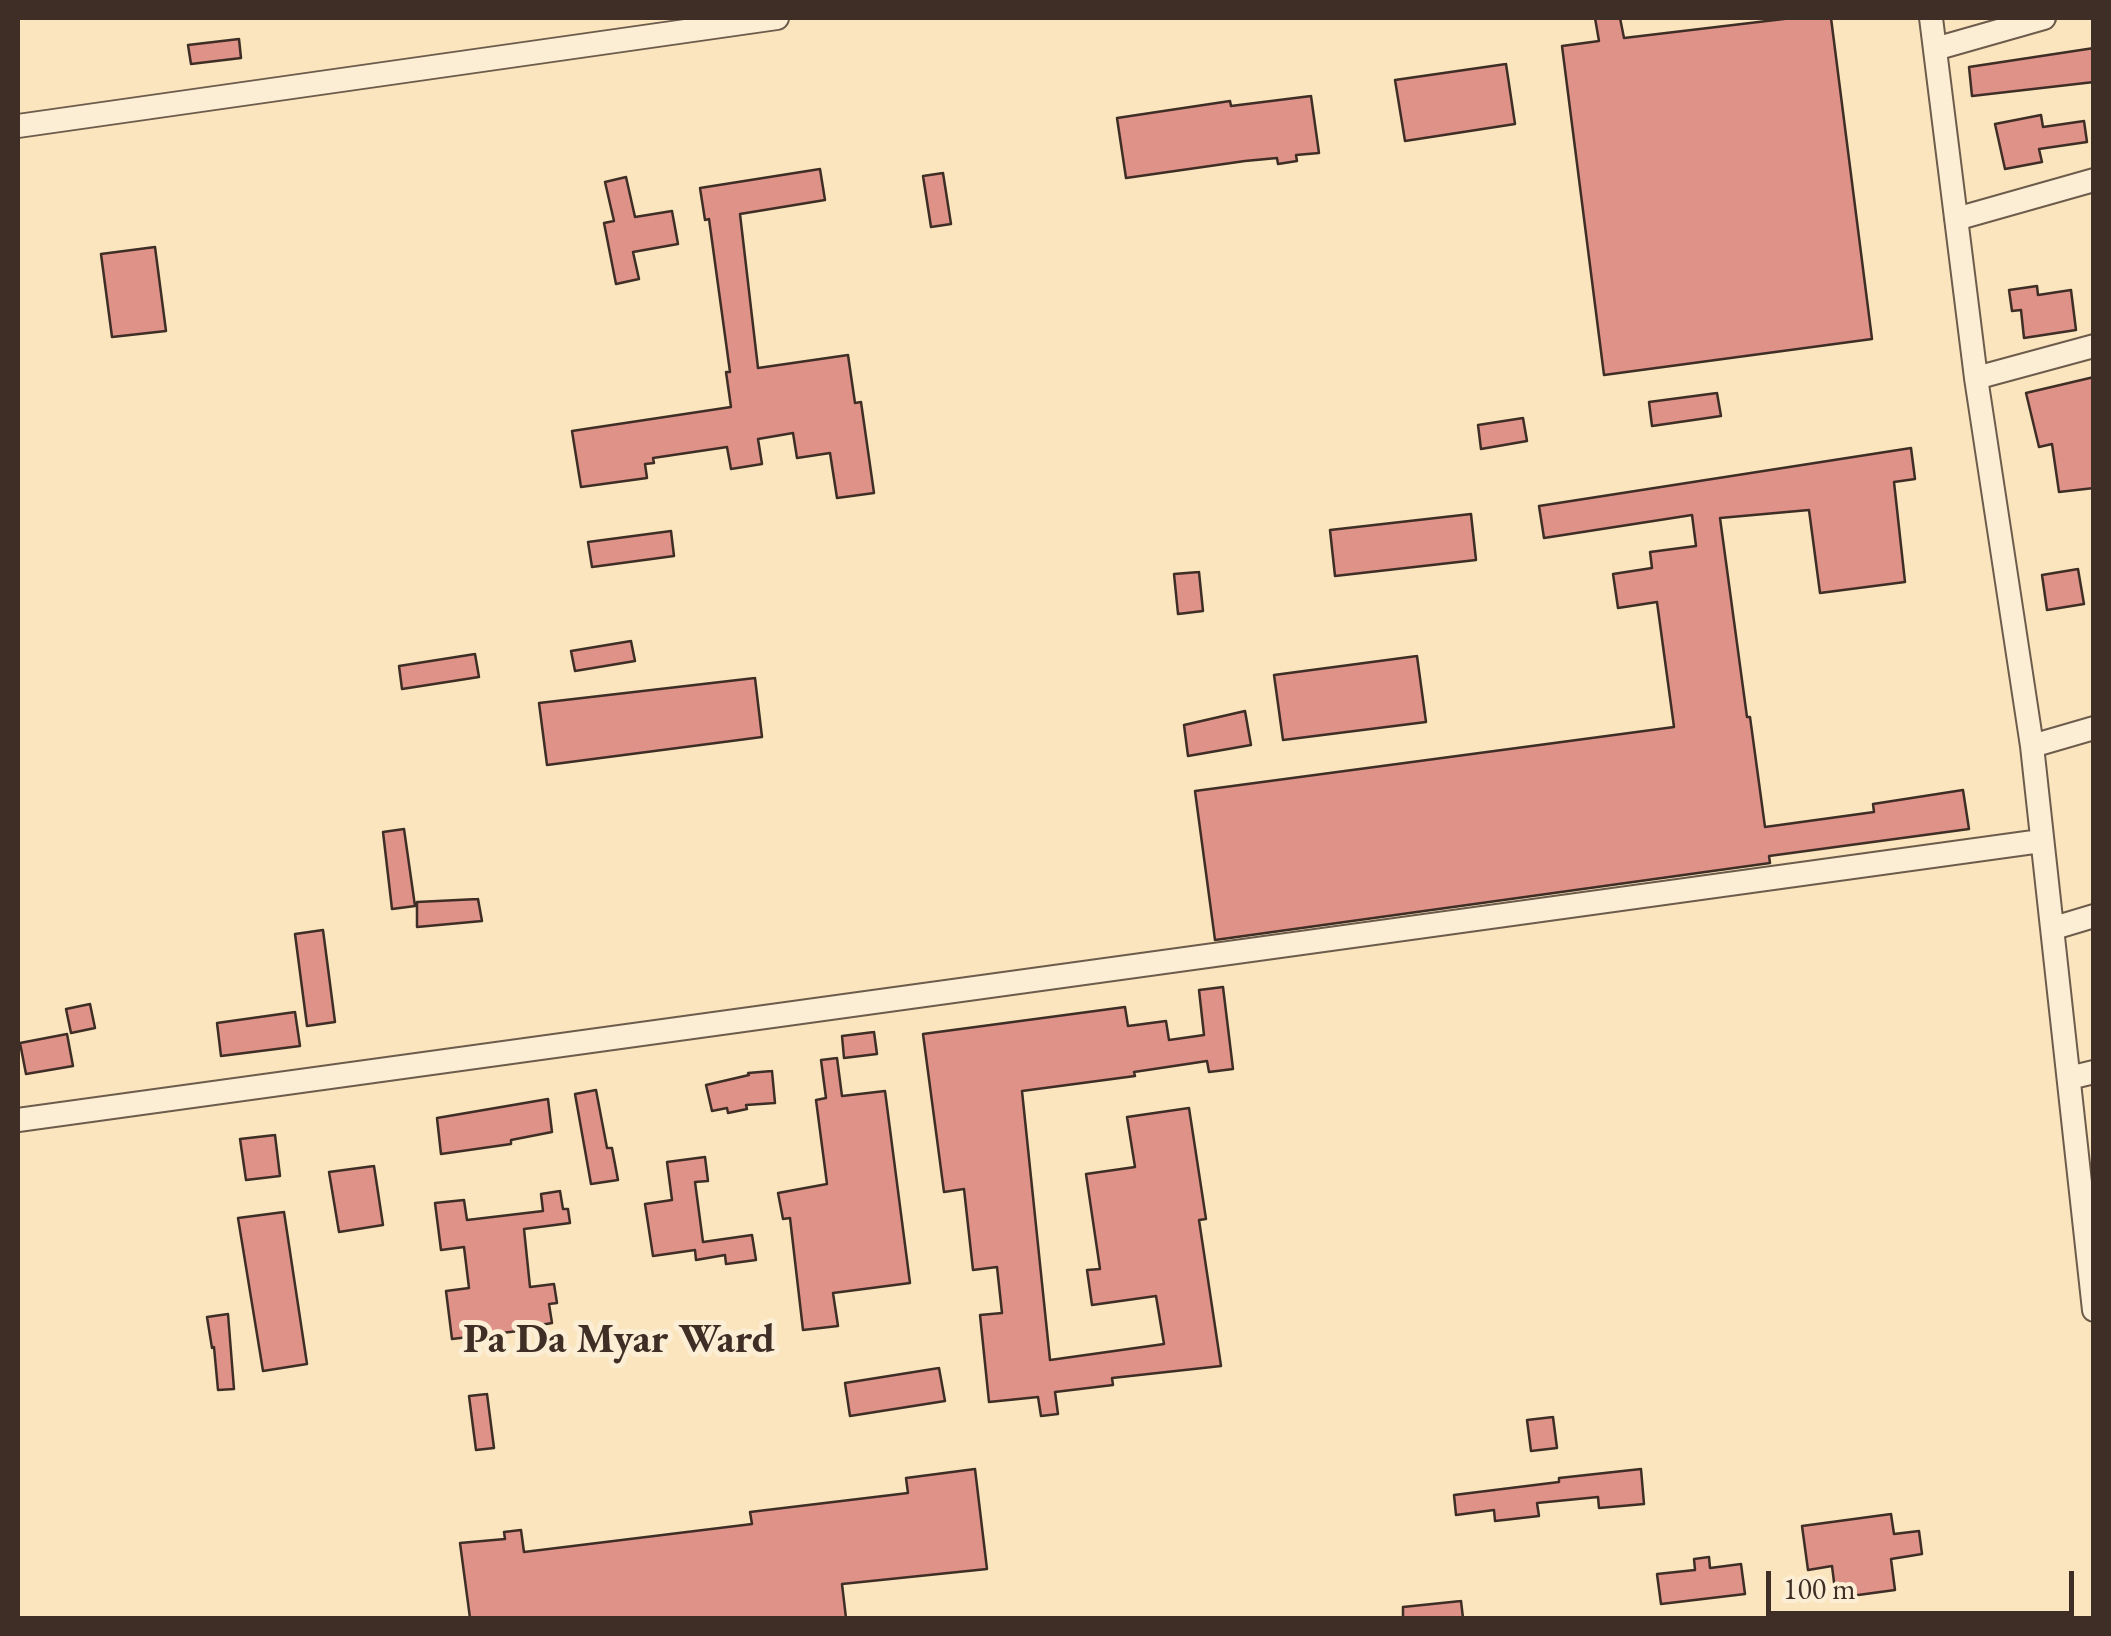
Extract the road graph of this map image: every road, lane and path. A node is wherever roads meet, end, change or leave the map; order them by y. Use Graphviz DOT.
graph roads {
  1 [pos="777,18"];
  2 [pos="1931,18"];
  3 [pos="2044,18"];
  4 [pos="1935,49"];
  5 [pos="18,126"];
  6 [pos="2094,180"];
  7 [pos="1956,219"];
  8 [pos="2094,346"];
  9 [pos="1976,378"];
  10 [pos="2094,728"];
  11 [pos="2032,746"];
  12 [pos="2041,842"];
  13 [pos="2094,916"];
  14 [pos="2054,928"];
  15 [pos="2094,1072"];
  16 [pos="2069,1078"];
  17 [pos="18,1120"];
  18 [pos="2090,1261"];
  19 [pos="2094,1310"];
  1 -- 5 [label="street"];
  2 -- 4 [label="street"];
  3 -- 4 [label="street"];
  4 -- 7 [label="street"];
  6 -- 7 [label="street"];
  7 -- 9 [label="street"];
  8 -- 9 [label="street"];
  9 -- 11 [label="street"];
  10 -- 11 [label="street"];
  11 -- 12 [label="street"];
  12 -- 14 [label="street"];
  12 -- 17 [label="street"];
  13 -- 14 [label="street"];
  14 -- 16 [label="street"];
  15 -- 16 [label="street"];
  16 -- 18 [label="street"];
  18 -- 19 [label="street"];
}
